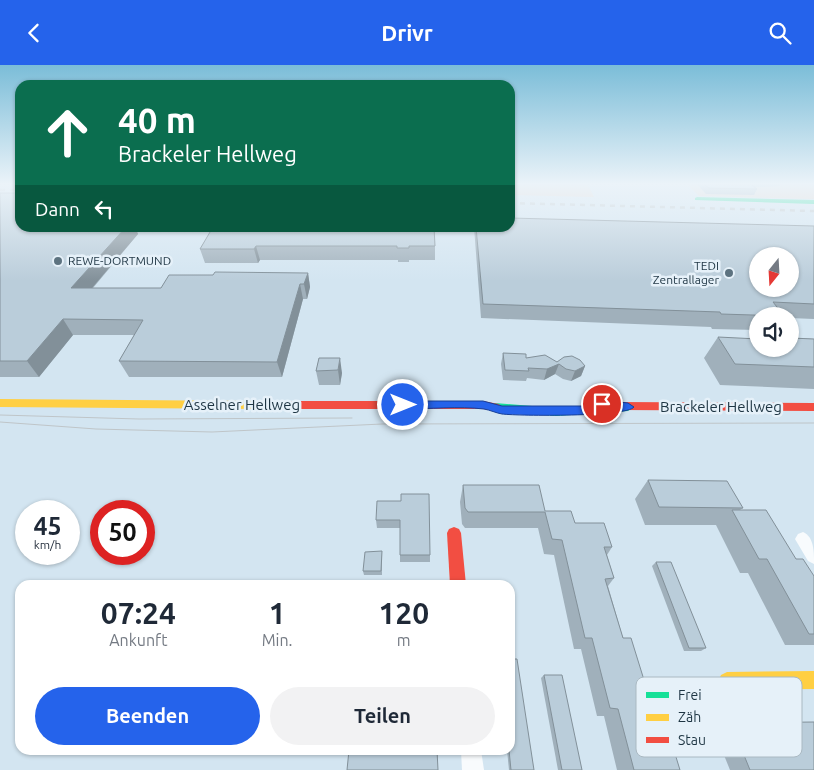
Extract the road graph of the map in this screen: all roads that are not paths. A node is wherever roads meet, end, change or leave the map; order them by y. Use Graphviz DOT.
graph roads {
  1 [pos="0,403"];
  2 [pos="483,405"];
  3 [pos="814,407"];
  4 [pos="454,533"];
  5 [pos="803,539"];
  6 [pos="814,556"];
  7 [pos="458,580"];
  8 [pos="472,755"];
  9 [pos="473,770"];
  1 -- 2 [label="main road, Asselner Hellweg"];
  2 -- 3 [label="main road, Brackeler Hellweg"];
  4 -- 7 [label="main road"];
  5 -- 6 [label="street"];
  8 -- 9 [label="street"];
}
